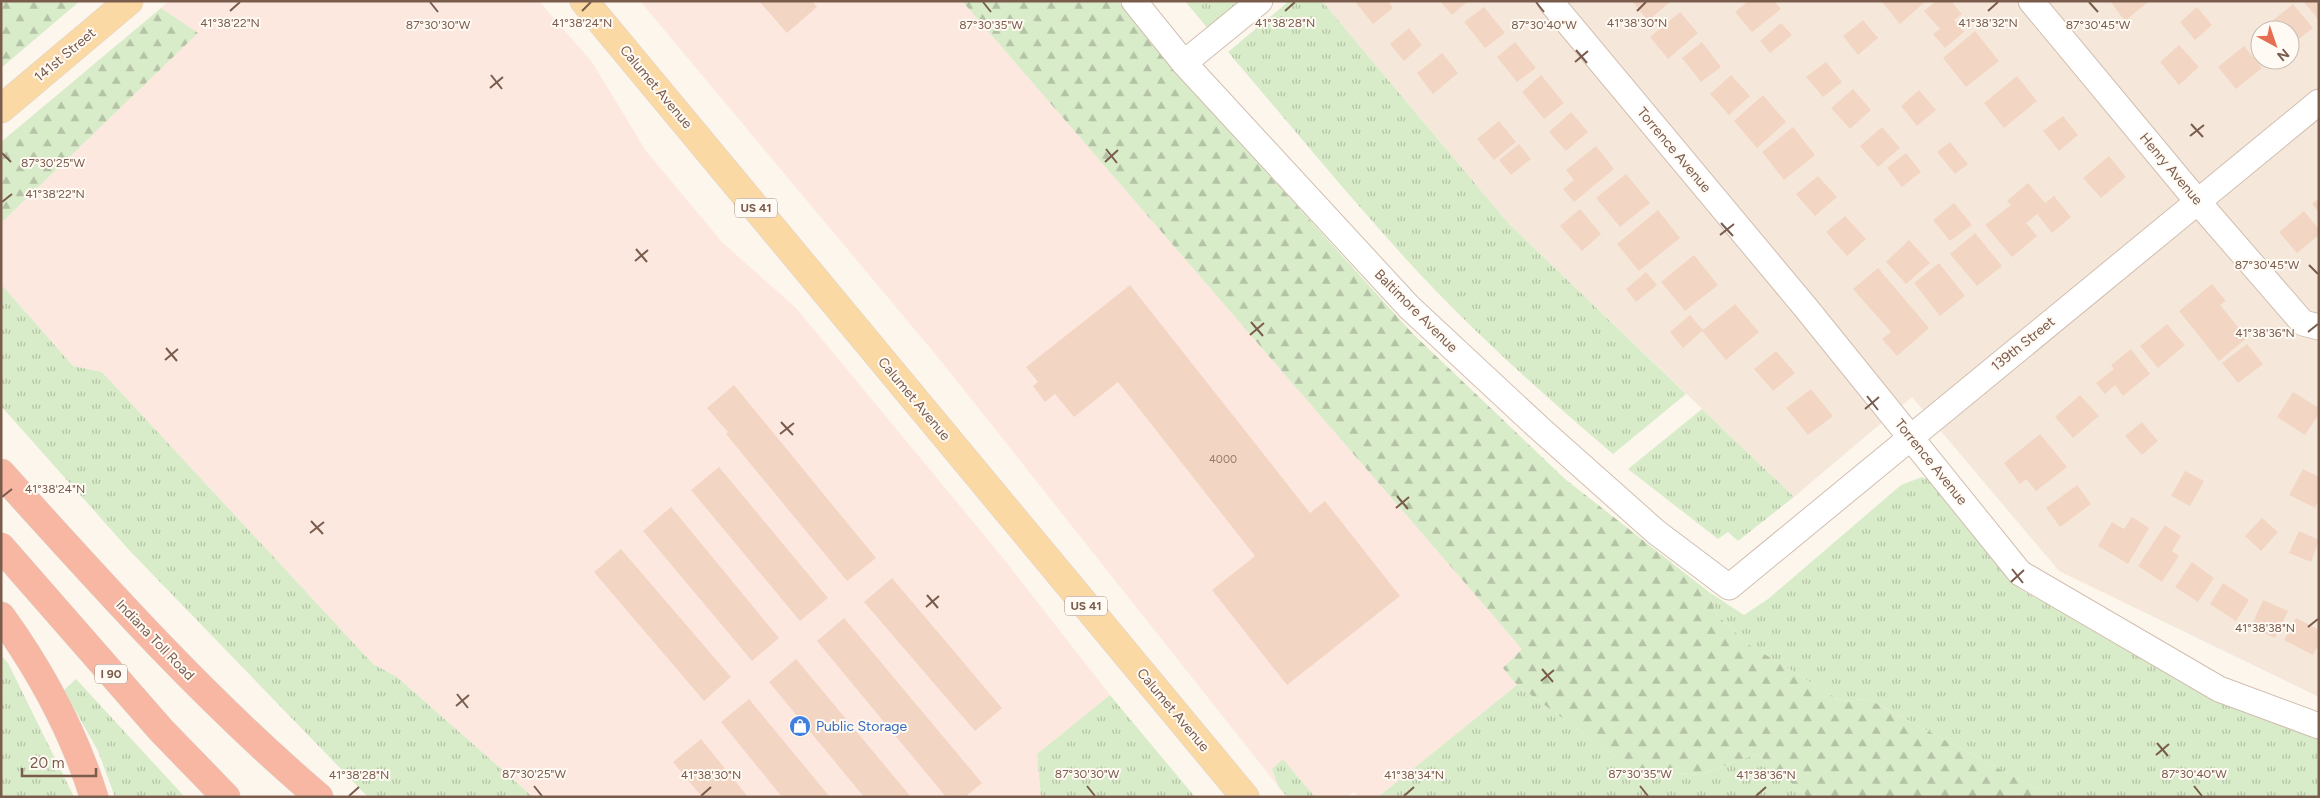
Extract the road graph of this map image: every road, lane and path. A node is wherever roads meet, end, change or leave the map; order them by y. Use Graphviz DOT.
graph roads {
  1 [pos="130,1"];
  2 [pos="584,1"];
  3 [pos="1134,1"];
  4 [pos="1260,1"];
  5 [pos="1550,1"];
  6 [pos="2031,1"];
  7 [pos="1184,63"];
  8 [pos="2319,102"];
  9 [pos="1,109"];
  10 [pos="2198,202"];
  11 [pos="2319,327"];
  12 [pos="1910,436"];
  13 [pos="1,473"];
  14 [pos="1,547"];
  15 [pos="1729,588"];
  16 [pos="1,616"];
  17 [pos="2319,726"];
  18 [pos="94,797"];
  19 [pos="226,797"];
  20 [pos="319,797"];
  21 [pos="1245,797"];
  1 -- 9 [label="main road, 141st Street"];
  2 -- 21 [label="main road, Calumet Avenue / US 41"];
  3 -- 7 [label="street, Baltimore Avenue"];
  4 -- 7 [label="street"];
  5 -- 12 [label="street, Torrence Avenue"];
  6 -- 10 [label="street, Henry Avenue"];
  7 -- 15 [label="street, Baltimore Avenue"];
  8 -- 10 [label="street, 139th Street"];
  10 -- 11 [label="street, Henry Avenue"];
  10 -- 12 [label="street, 139th Street"];
  12 -- 15 [label="street, 139th Street"];
  12 -- 17 [label="street, Torrence Avenue"];
  13 -- 20 [label="highway, Indiana Toll Road"];
  14 -- 19 [label="highway, I 90"];
  16 -- 18 [label="highway"];
}
